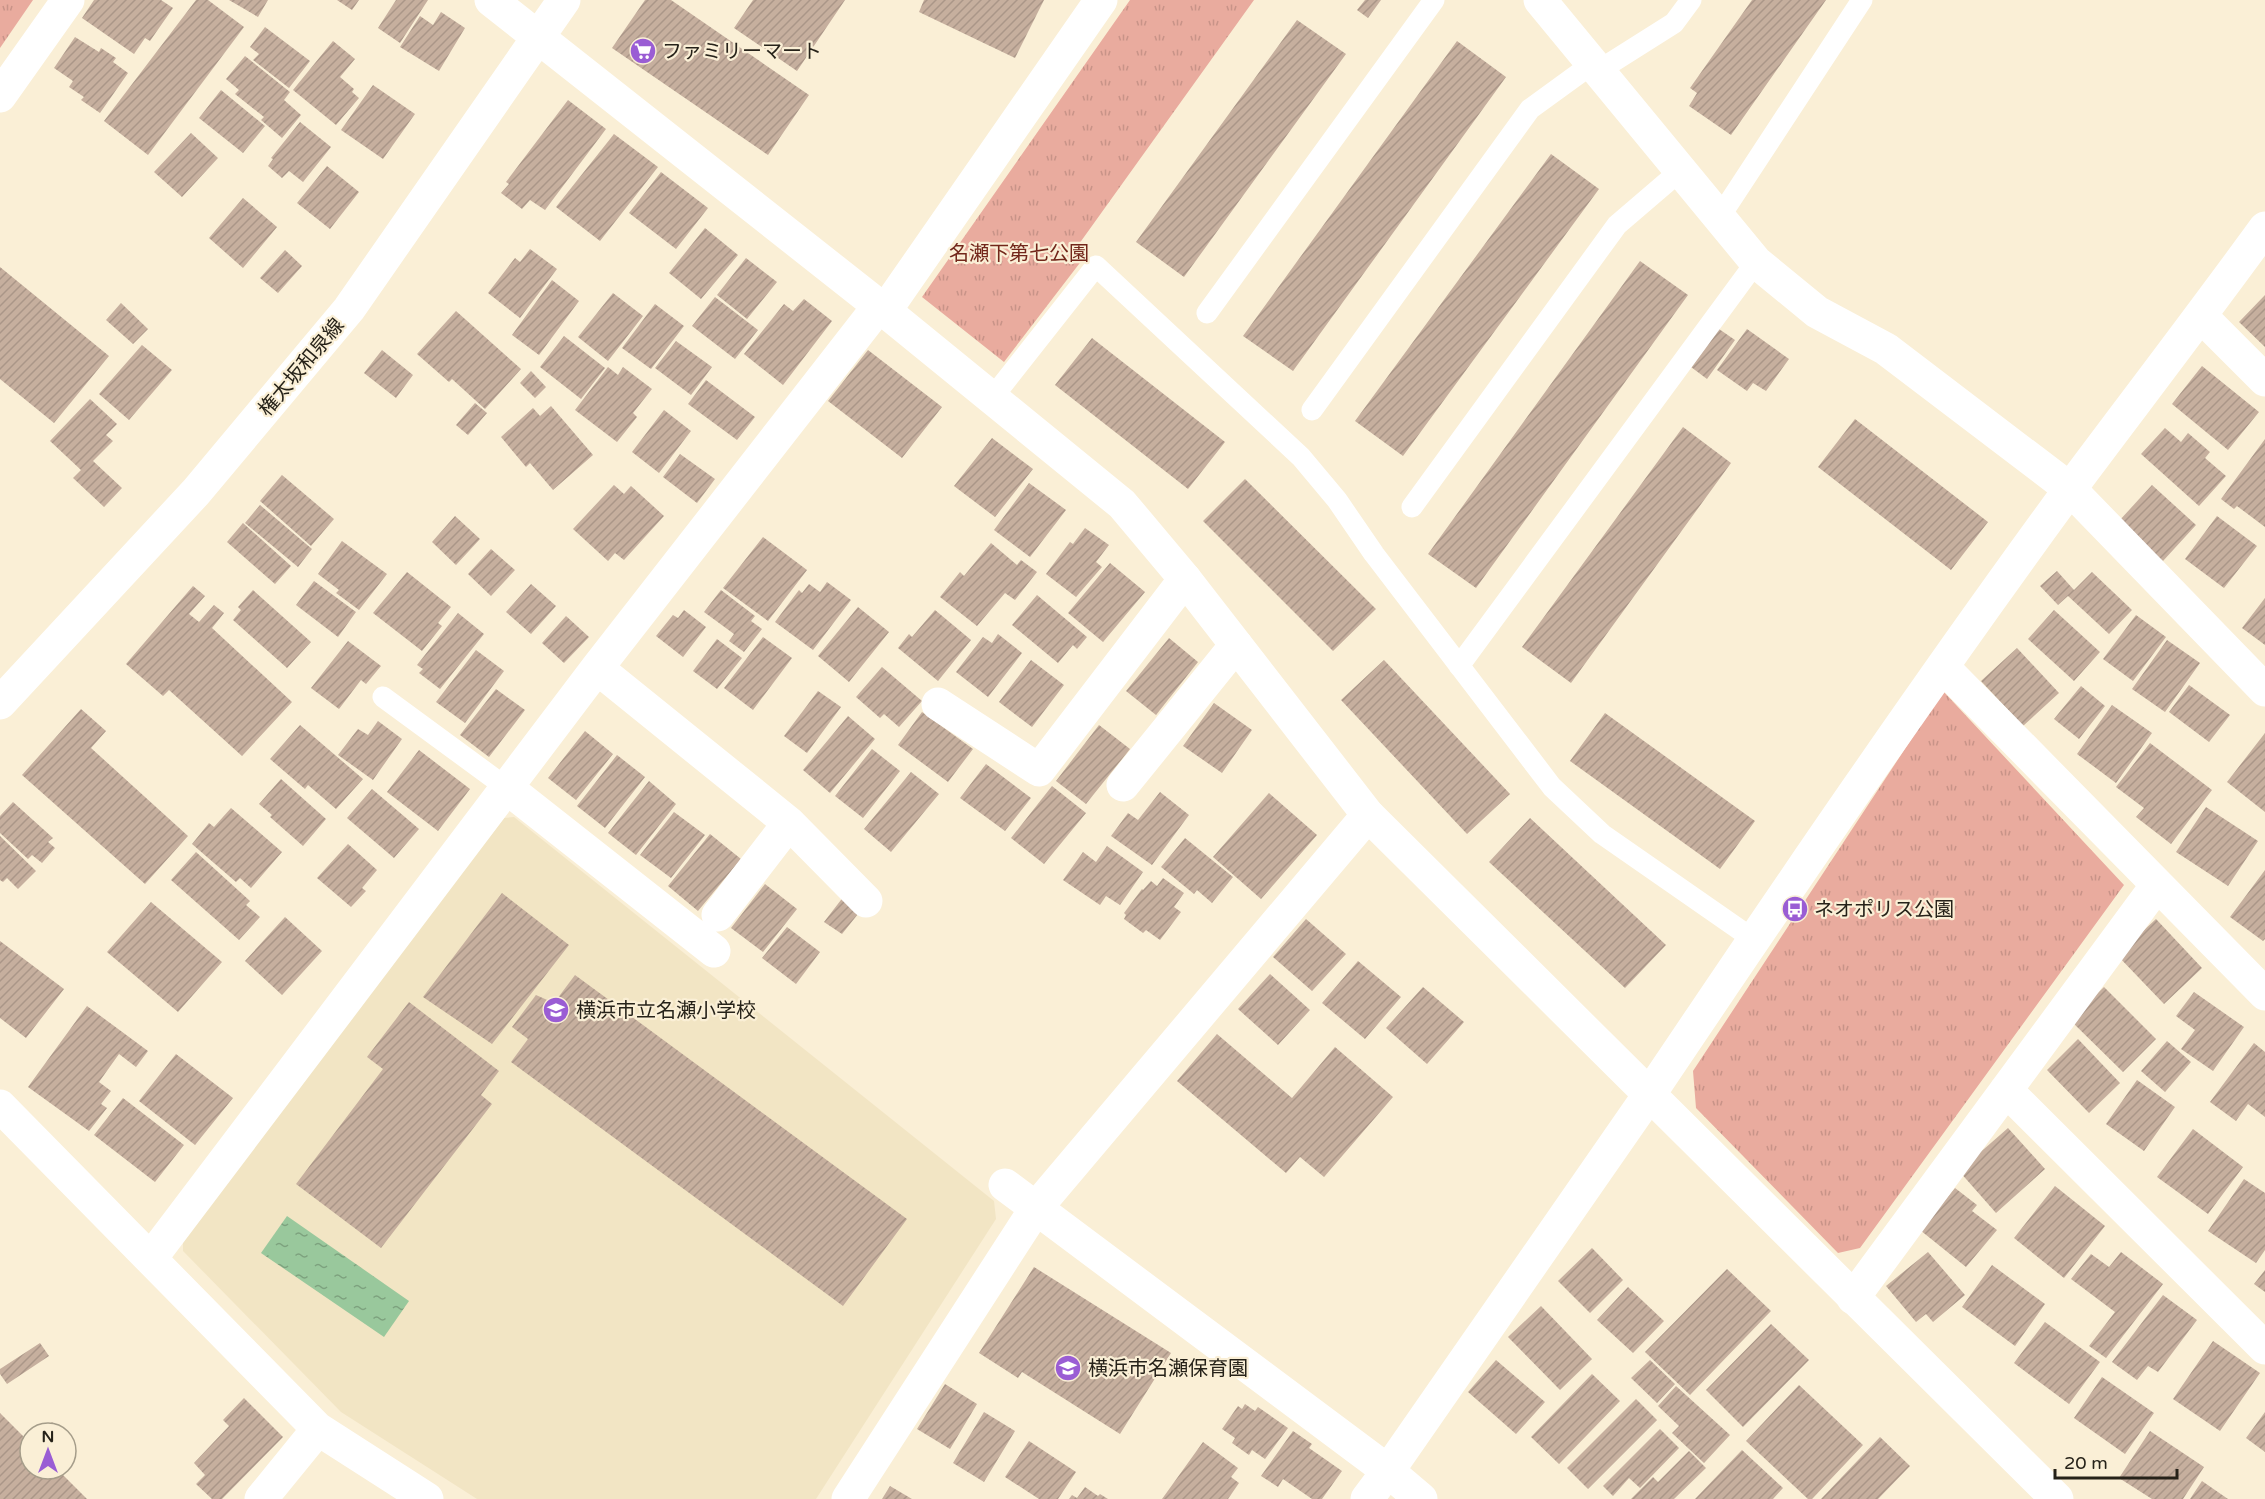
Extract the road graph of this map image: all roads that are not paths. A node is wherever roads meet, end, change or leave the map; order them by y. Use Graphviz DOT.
graph roads {
  1 [pos="68,0"];
  2 [pos="491,0"];
  3 [pos="564,0"];
  4 [pos="1101,0"];
  5 [pos="1434,0"];
  6 [pos="1540,0"];
  7 [pos="1691,0"];
  8 [pos="1862,0"];
  9 [pos="538,36"];
  10 [pos="1595,68"];
  11 [pos="0,96"];
  12 [pos="1680,171"];
  13 [pos="1719,218"];
  14 [pos="2265,228"];
  15 [pos="1756,262"];
  16 [pos="882,308"];
  17 [pos="1207,313"];
  18 [pos="2201,316"];
  19 [pos="2265,380"];
  20 [pos="992,398"];
  21 [pos="1312,410"];
  22 [pos="2070,489"];
  23 [pos="1412,507"];
  24 [pos="1185,579"];
  25 [pos="1236,645"];
  26 [pos="1459,666"];
  27 [pos="1943,667"];
  28 [pos="597,668"];
  29 [pos="2265,690"];
  30 [pos="383,697"];
  31 [pos="0,703"];
  32 [pos="938,704"];
  33 [pos="1123,785"];
  34 [pos="507,788"];
  35 [pos="1368,815"];
  36 [pos="789,823"];
  37 [pos="2157,885"];
  38 [pos="866,901"];
  39 [pos="718,915"];
  40 [pos="1754,939"];
  41 [pos="714,951"];
  42 [pos="2265,994"];
  43 [pos="2006,1090"];
  44 [pos="1649,1095"];
  45 [pos="0,1106"];
  46 [pos="1005,1185"];
  47 [pos="1036,1208"];
  48 [pos="151,1258"];
  49 [pos="1853,1298"];
  50 [pos="2265,1348"];
  51 [pos="318,1429"];
  52 [pos="1388,1470"];
  53 [pos="261,1499"];
  54 [pos="427,1499"];
  55 [pos="848,1499"];
  56 [pos="1367,1499"];
  57 [pos="1421,1499"];
  58 [pos="2056,1499"];
  1 -- 11 [label="street"];
  2 -- 9 [label="street"];
  3 -- 9 [label="street, 権太坂和泉線"];
  4 -- 16 [label="street"];
  5 -- 17 [label="lane"];
  6 -- 10 [label="street"];
  7 -- 10 [label="lane"];
  8 -- 13 [label="lane"];
  9 -- 16 [label="street"];
  9 -- 31 [label="street, 権太坂和泉線"];
  10 -- 12 [label="street"];
  10 -- 21 [label="lane"];
  12 -- 13 [label="street"];
  12 -- 23 [label="lane"];
  13 -- 15 [label="street"];
  14 -- 18 [label="street"];
  15 -- 22 [label="street"];
  15 -- 26 [label="lane"];
  16 -- 20 [label="street"];
  16 -- 28 [label="street"];
  18 -- 19 [label="street"];
  18 -- 22 [label="street"];
  20 -- 24 [label="street"];
  20 -- 26 [label="lane"];
  22 -- 27 [label="street"];
  22 -- 29 [label="street"];
  24 -- 25 [label="street"];
  24 -- 32 [label="street"];
  25 -- 33 [label="street"];
  25 -- 35 [label="street"];
  26 -- 40 [label="lane"];
  27 -- 37 [label="street"];
  27 -- 40 [label="street"];
  28 -- 34 [label="street"];
  28 -- 36 [label="street"];
  30 -- 34 [label="lane"];
  34 -- 41 [label="street"];
  34 -- 48 [label="street"];
  35 -- 44 [label="street"];
  35 -- 47 [label="street"];
  36 -- 38 [label="street"];
  36 -- 39 [label="street"];
  37 -- 42 [label="street"];
  37 -- 43 [label="street"];
  40 -- 44 [label="street"];
  43 -- 49 [label="street"];
  43 -- 50 [label="street"];
  44 -- 49 [label="street"];
  44 -- 52 [label="street"];
  45 -- 48 [label="street"];
  46 -- 47 [label="street"];
  47 -- 52 [label="street"];
  47 -- 55 [label="street"];
  48 -- 51 [label="street"];
  49 -- 58 [label="street"];
  51 -- 53 [label="street"];
  51 -- 54 [label="street"];
  52 -- 56 [label="street"];
  52 -- 57 [label="street"];
}
